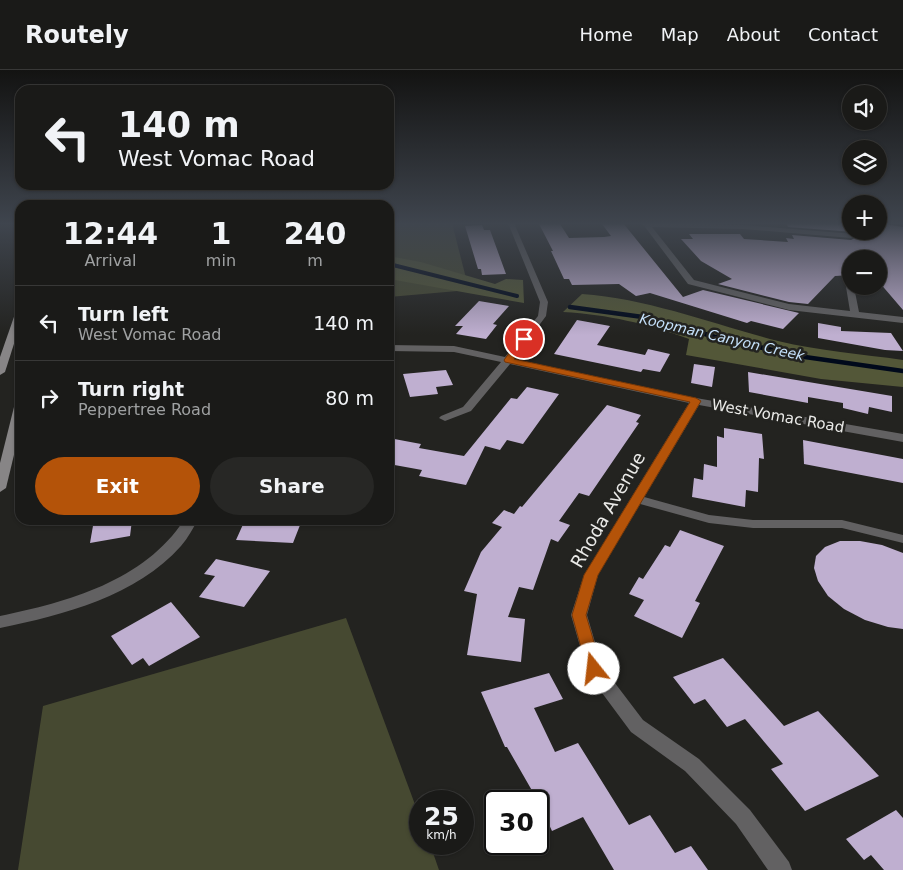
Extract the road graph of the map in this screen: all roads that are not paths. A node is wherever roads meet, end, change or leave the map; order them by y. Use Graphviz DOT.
graph roads {
  1 [pos="527,260"];
  2 [pos="674,260"];
  3 [pos="851,295"];
  4 [pos="855,315"];
  5 [pos="903,320"];
  6 [pos="15,326"];
  7 [pos="394,348"];
  8 [pos="508,360"];
  9 [pos="0,372"];
  10 [pos="696,401"];
  11 [pos="445,418"];
  12 [pos="15,427"];
  13 [pos="903,438"];
  14 [pos="0,488"];
  15 [pos="637,499"];
  16 [pos="189,525"];
  17 [pos="903,539"];
  18 [pos="0,622"];
  19 [pos="781,870"];
  1 -- 8 [label="street"];
  2 -- 4 [label="street"];
  3 -- 4 [label="street"];
  4 -- 5 [label="street"];
  6 -- 9 [label="main road"];
  7 -- 8 [label="street, West Vomac Road"];
  8 -- 10 [label="street, West Vomac Road"];
  8 -- 11 [label="street"];
  10 -- 13 [label="street, West Vomac Road"];
  10 -- 15 [label="street, Rhoda Avenue"];
  12 -- 14 [label="main road"];
  15 -- 17 [label="lane"];
  15 -- 19 [label="street, Rhoda Avenue"];
  16 -- 18 [label="street"];
}
